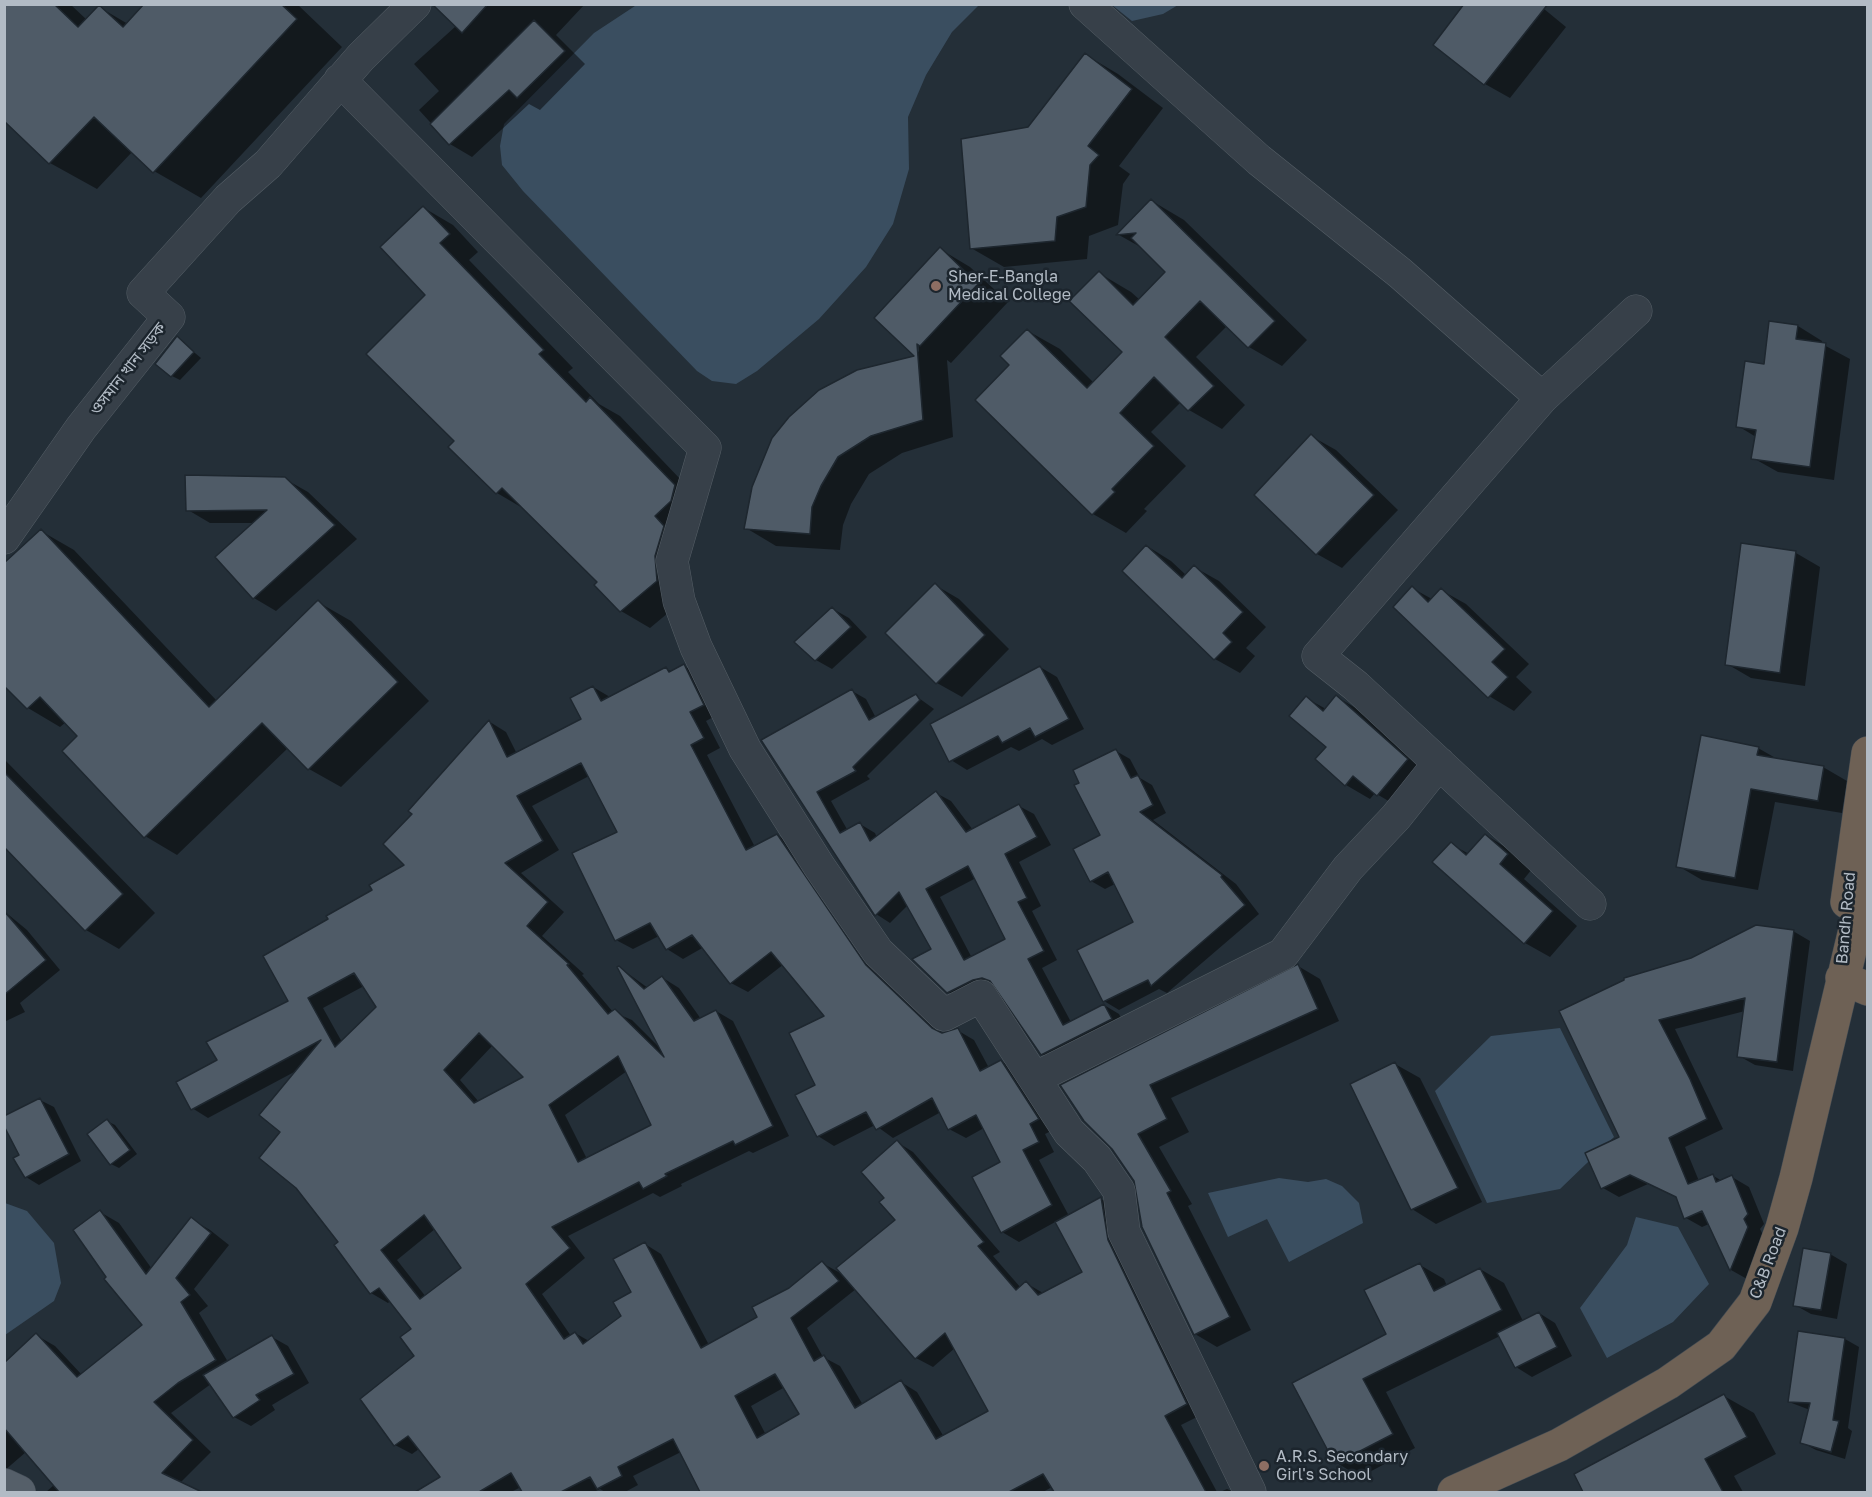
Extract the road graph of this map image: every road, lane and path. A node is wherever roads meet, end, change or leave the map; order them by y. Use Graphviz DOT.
graph roads {
  1 [pos="415,4"];
  2 [pos="1085,4"];
  3 [pos="340,80"];
  4 [pos="1636,311"];
  5 [pos="1542,398"];
  6 [pos="4,538"];
  7 [pos="1868,753"];
  8 [pos="1439,763"];
  9 [pos="1868,875"];
  10 [pos="1590,904"];
  11 [pos="1859,980"];
  12 [pos="1035,1078"];
  13 [pos="4,1485"];
  14 [pos="19,1492"];
  15 [pos="1250,1492"];
  16 [pos="1454,1492"];
  1 -- 3 [label="street"];
  2 -- 5 [label="street"];
  3 -- 6 [label="street, ওসমান খান সড়ক"];
  3 -- 12 [label="street"];
  4 -- 5 [label="street"];
  5 -- 8 [label="street"];
  7 -- 11 [label="highway, Bandh Road"];
  8 -- 10 [label="street"];
  8 -- 12 [label="street"];
  9 -- 11 [label="highway, Bandh Road"];
  11 -- 16 [label="highway, C&B Road"];
  12 -- 15 [label="street"];
  13 -- 14 [label="main road"];
}
